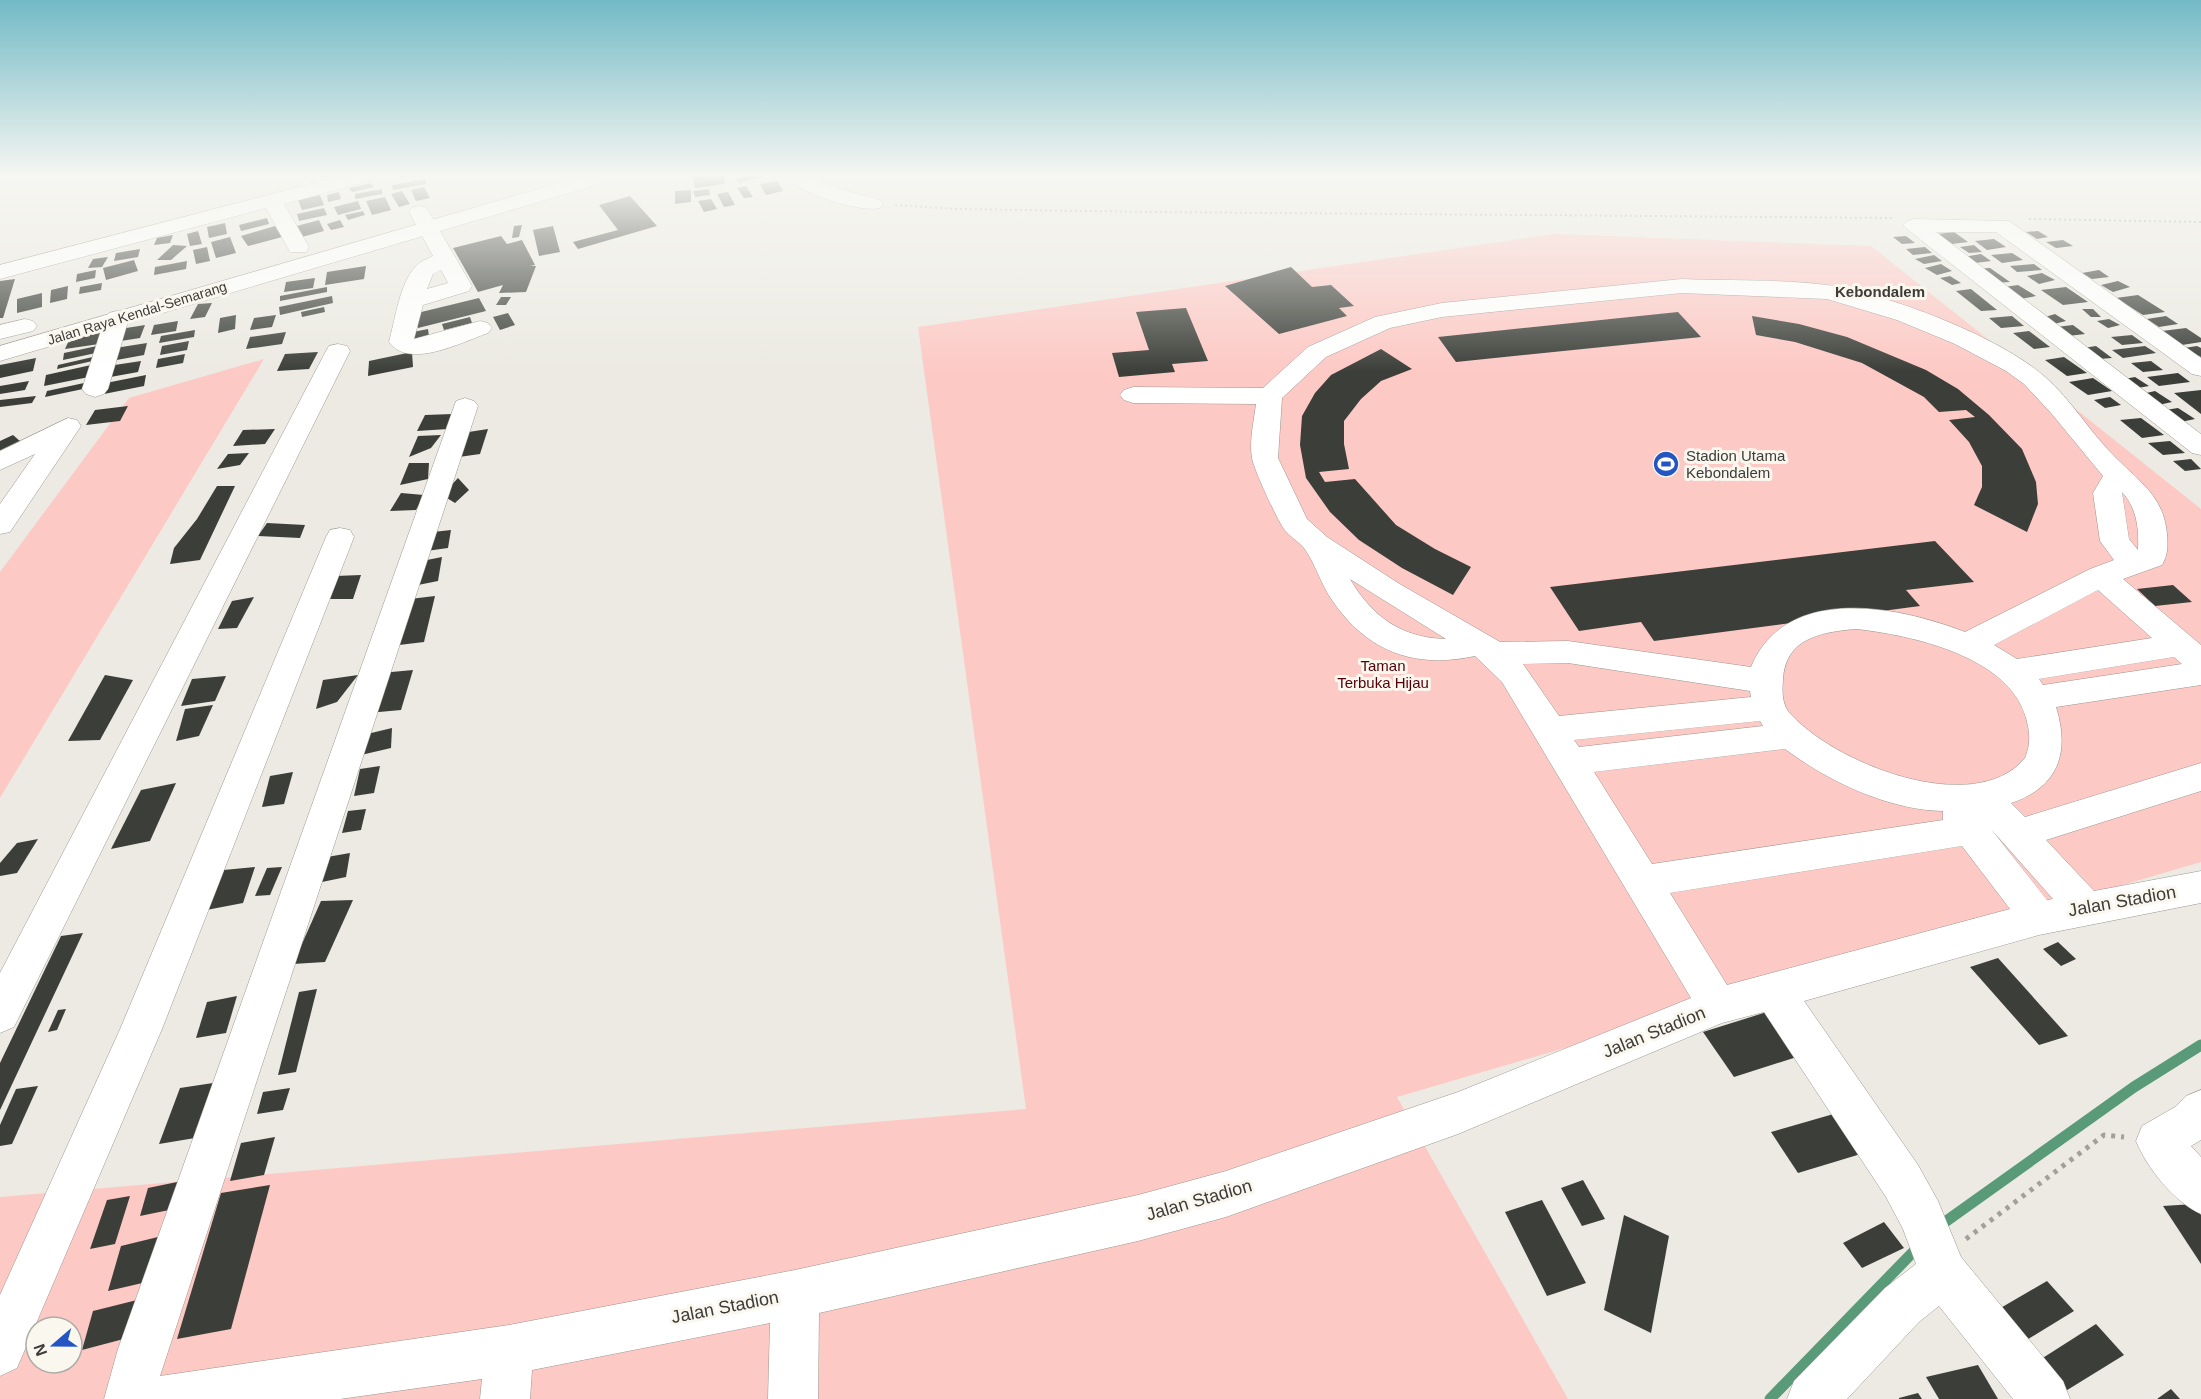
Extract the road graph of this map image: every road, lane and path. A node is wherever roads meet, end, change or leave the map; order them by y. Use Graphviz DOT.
graph roads {
  1 [pos="116,241"];
  2 [pos="295,241"];
  3 [pos="324,241"];
  4 [pos="349,241"];
  5 [pos="435,241"];
  6 [pos="1936,241"];
  7 [pos="2022,241"];
  8 [pos="298,247"];
  9 [pos="445,259"];
  10 [pos="0,272"];
  11 [pos="411,302"];
  12 [pos="108,311"];
  13 [pos="480,328"];
  14 [pos="3,342"];
  15 [pos="338,351"];
  16 [pos="2201,369"];
  17 [pos="95,389"];
  18 [pos="1134,395"];
  19 [pos="1269,396"];
  20 [pos="465,406"];
  21 [pos="2189,428"];
  22 [pos="2201,447"];
  23 [pos="0,462"];
  24 [pos="2117,476"];
  25 [pos="0,525"];
  26 [pos="340,537"];
  27 [pos="1317,544"];
  28 [pos="2133,564"];
  29 [pos="2101,576"];
  30 [pos="1968,645"];
  31 [pos="1486,649"];
  32 [pos="2191,654"];
  33 [pos="2012,672"];
  34 [pos="2201,673"];
  35 [pos="1768,694"];
  36 [pos="2036,698"];
  37 [pos="1550,730"];
  38 [pos="1793,735"];
  39 [pos="1569,762"];
  40 [pos="2201,777"];
  41 [pos="1978,813"];
  42 [pos="2019,834"];
  43 [pos="1640,882"];
  44 [pos="2201,887"];
  45 [pos="2086,909"];
  46 [pos="2039,918"];
  47 [pos="1773,990"];
  48 [pos="1718,1006"];
  49 [pos="0,1014"];
  50 [pos="2201,1111"];
  51 [pos="2158,1141"];
  52 [pos="2201,1191"];
  53 [pos="1935,1249"];
  54 [pos="795,1294"];
  55 [pos="509,1350"];
  56 [pos="0,1351"];
  57 [pos="129,1399"];
  58 [pos="166,1399"];
  59 [pos="506,1399"];
  60 [pos="793,1399"];
  61 [pos="1812,1399"];
  62 [pos="2045,1399"];
  1 -- 10 [label="main road"];
  2 -- 8 [label="main road"];
  3 -- 8 [label="main road, Jalan Raya Kendal-Semarang"];
  4 -- 12 [label="main road, Jalan Raya Kendal-Semarang"];
  5 -- 9 [label="main road"];
  6 -- 21 [label="main road"];
  7 -- 16 [label="main road"];
  8 -- 12 [label="main road, Jalan Raya Kendal-Semarang"];
  9 -- 11 [label="main road"];
  9 -- 11 [label="main road"];
  11 -- 13 [label="main road"];
  12 -- 14 [label="main road, Jalan Raya Kendal-Semarang"];
  12 -- 14 [label="main road"];
  12 -- 17 [label="main road"];
  15 -- 49 [label="main road"];
  18 -- 19 [label="main road"];
  19 -- 24 [label="main road"];
  19 -- 27 [label="main road"];
  20 -- 57 [label="main road"];
  21 -- 22 [label="main road"];
  23 -- 25 [label="main road"];
  24 -- 28 [label="main road"];
  24 -- 28 [label="main road"];
  26 -- 56 [label="main road"];
  27 -- 31 [label="main road"];
  27 -- 31 [label="main road"];
  28 -- 29 [label="main road"];
  29 -- 30 [label="main road"];
  29 -- 32 [label="main road"];
  30 -- 33 [label="main road"];
  30 -- 35 [label="main road"];
  31 -- 35 [label="main road"];
  31 -- 37 [label="main road"];
  32 -- 33 [label="main road"];
  33 -- 36 [label="main road"];
  34 -- 36 [label="main road"];
  35 -- 37 [label="main road"];
  35 -- 38 [label="main road"];
  36 -- 41 [label="main road"];
  37 -- 39 [label="main road"];
  38 -- 39 [label="main road"];
  38 -- 41 [label="main road"];
  39 -- 43 [label="main road"];
  40 -- 42 [label="main road"];
  41 -- 42 [label="main road"];
  41 -- 43 [label="main road"];
  41 -- 46 [label="main road"];
  42 -- 45 [label="main road"];
  43 -- 48 [label="main road"];
  44 -- 45 [label="main road, Jalan Stadion"];
  45 -- 46 [label="main road, Jalan Stadion"];
  46 -- 47 [label="main road, Jalan Stadion"];
  47 -- 48 [label="main road, Jalan Stadion"];
  47 -- 53 [label="main road"];
  48 -- 54 [label="main road, Jalan Stadion"];
  50 -- 51 [label="main road"];
  51 -- 52 [label="main road"];
  51 -- 53 [label="path"];
  53 -- 61 [label="main road"];
  53 -- 62 [label="main road"];
  54 -- 55 [label="main road, Jalan Stadion"];
  54 -- 60 [label="main road"];
  55 -- 58 [label="main road, Jalan Stadion"];
  55 -- 59 [label="main road"];
}
